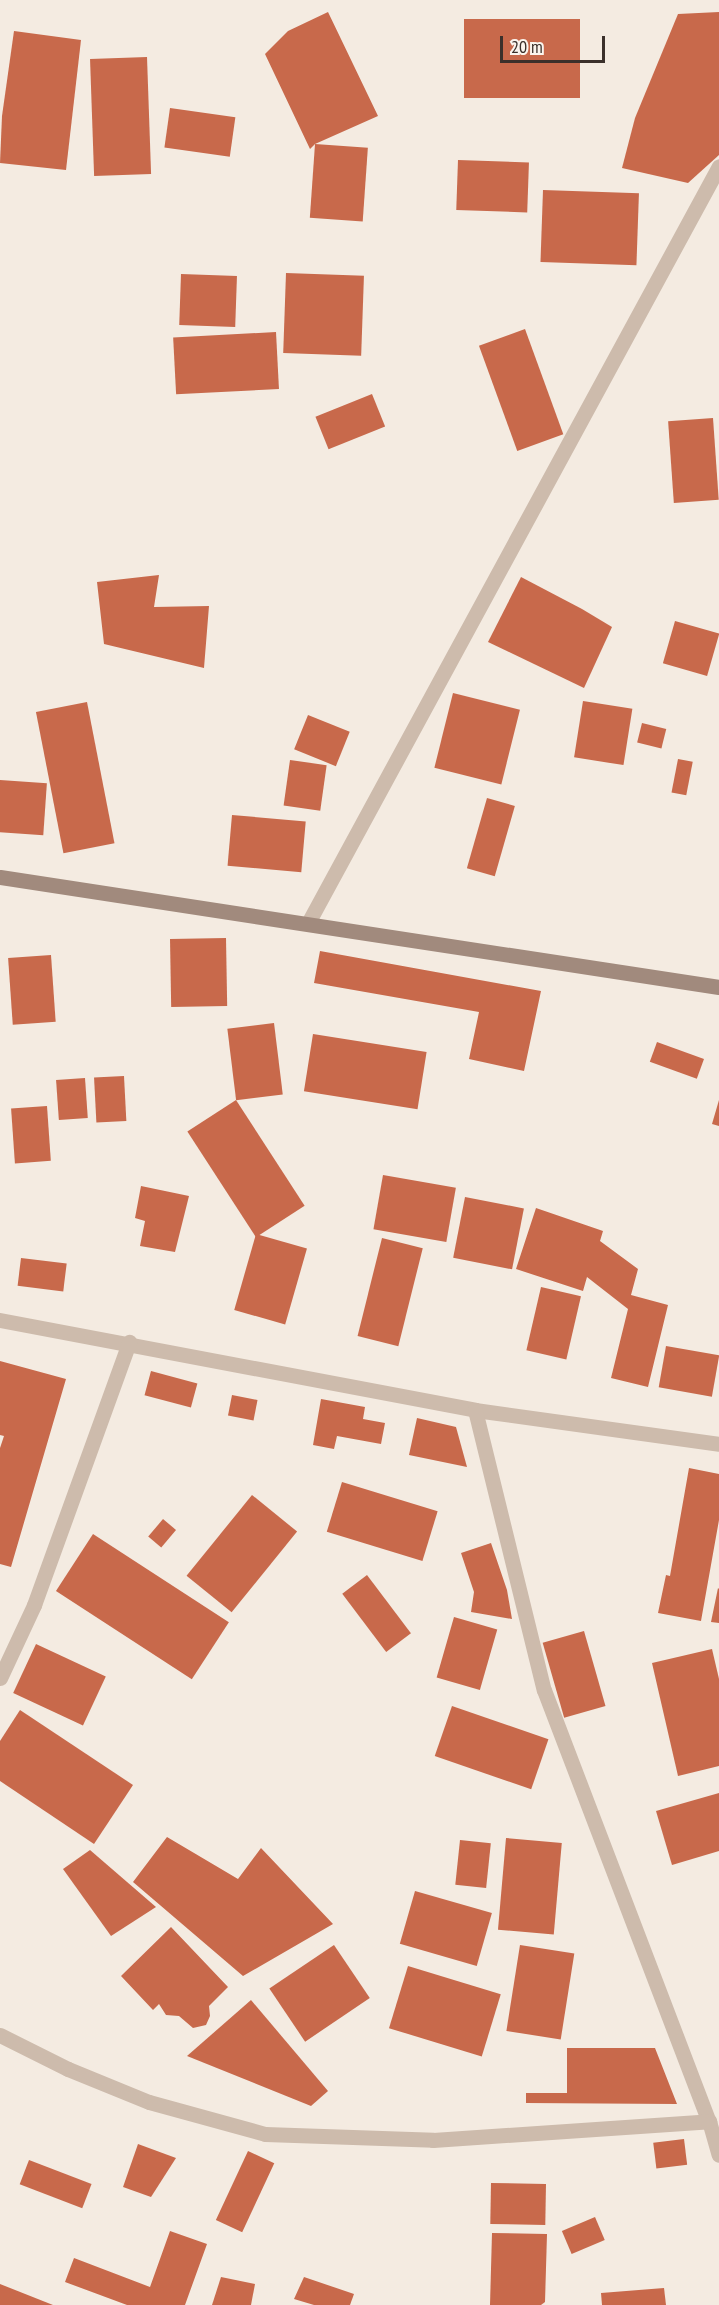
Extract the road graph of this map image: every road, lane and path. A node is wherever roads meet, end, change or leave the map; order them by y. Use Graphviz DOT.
graph roads {
  1 [pos="719,166"];
  2 [pos="0,877"];
  3 [pos="308,922"];
  4 [pos="719,987"];
  5 [pos="0,1320"];
  6 [pos="129,1342"];
  7 [pos="475,1410"];
  8 [pos="719,1443"];
  9 [pos="0,1678"];
  10 [pos="0,2035"];
  11 [pos="709,2121"];
  12 [pos="719,2155"];
  1 -- 3 [label="street"];
  2 -- 3 [label="street"];
  3 -- 4 [label="street"];
  5 -- 6 [label="street"];
  6 -- 7 [label="street"];
  6 -- 9 [label="street"];
  7 -- 8 [label="street"];
  7 -- 11 [label="street"];
  10 -- 11 [label="street"];
  11 -- 12 [label="street"];
}
